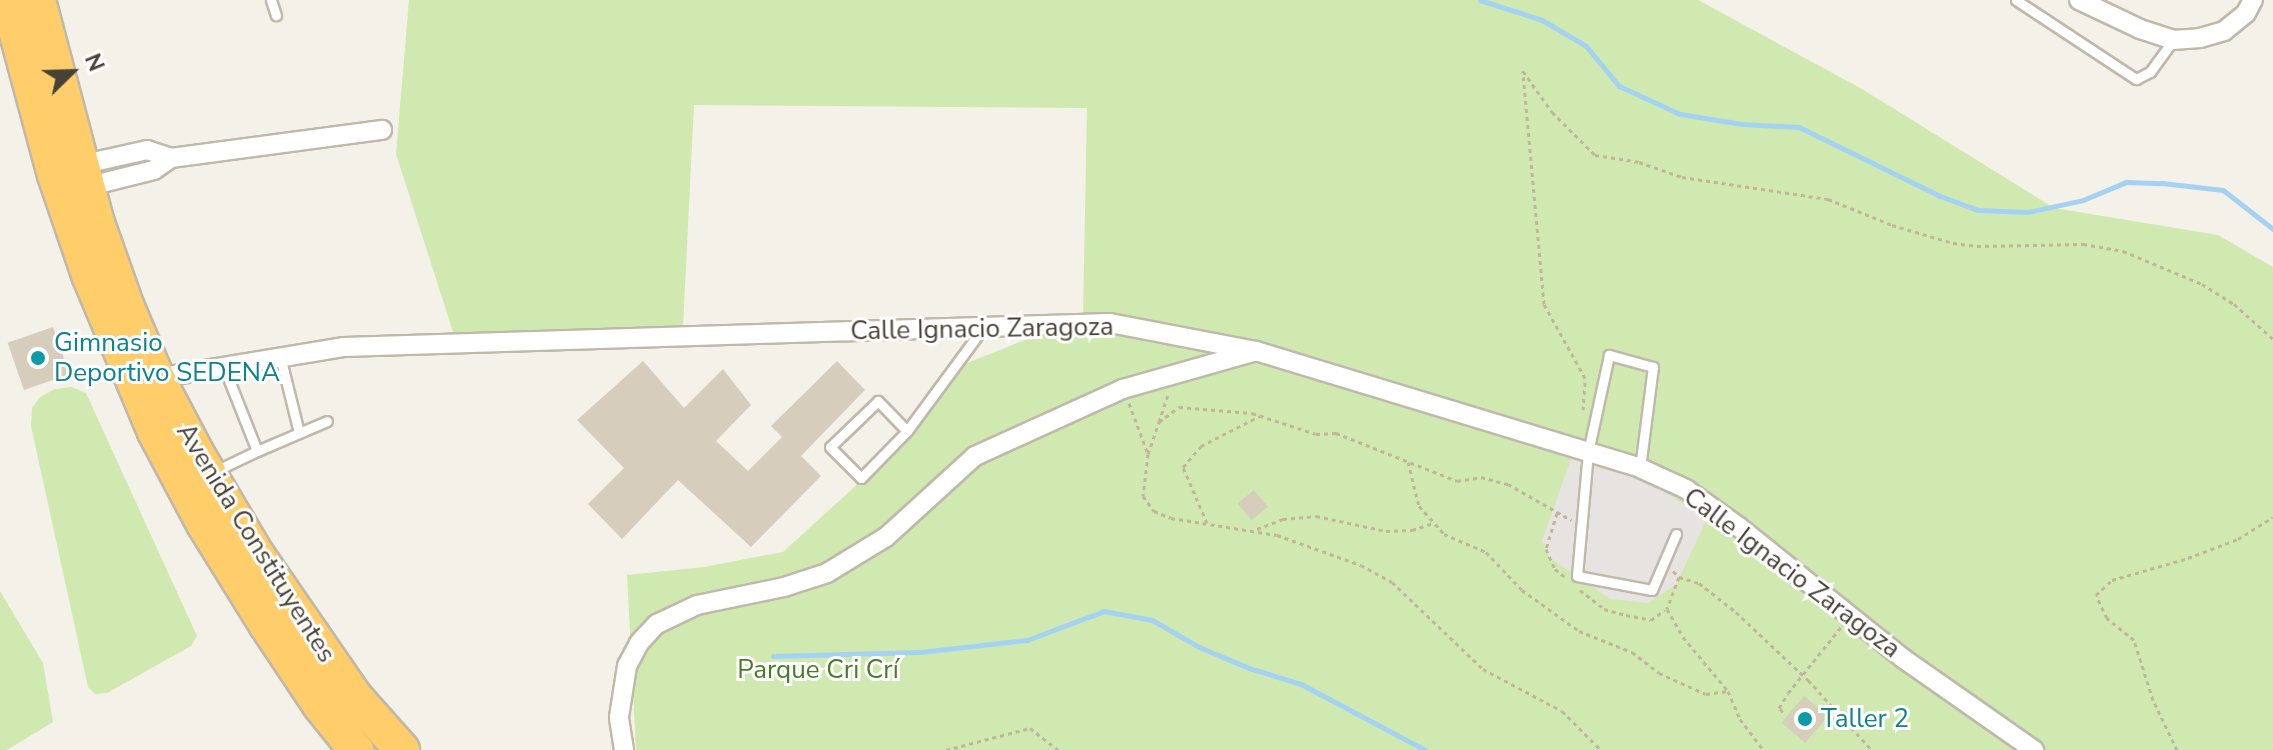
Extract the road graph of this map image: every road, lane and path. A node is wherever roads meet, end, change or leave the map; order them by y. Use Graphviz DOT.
graph roads {
  1 [pos="8,0"];
  2 [pos="38,0"];
  3 [pos="271,0"];
  4 [pos="2016,0"];
  5 [pos="2079,0"];
  6 [pos="2253,0"];
  7 [pos="276,15"];
  8 [pos="2173,40"];
  9 [pos="382,130"];
  10 [pos="83,176"];
  11 [pos="983,328"];
  12 [pos="2273,339"];
  13 [pos="1256,351"];
  14 [pos="280,356"];
  15 [pos="223,365"];
  16 [pos="1173,375"];
  17 [pos="157,378"];
  18 [pos="1123,389"];
  19 [pos="1260,416"];
  20 [pos="327,421"];
  21 [pos="1159,422"];
  22 [pos="907,431"];
  23 [pos="299,433"];
  24 [pos="257,451"];
  25 [pos="1584,451"];
  26 [pos="1148,454"];
  27 [pos="1408,462"];
  28 [pos="1640,468"];
  29 [pos="208,474"];
  30 [pos="2273,517"];
  31 [pos="1207,523"];
  32 [pos="1434,523"];
  33 [pos="1582,525"];
  34 [pos="1253,531"];
  35 [pos="1676,534"];
  36 [pos="1664,564"];
  37 [pos="1679,577"];
  38 [pos="1850,615"];
  39 [pos="1803,675"];
  40 [pos="1728,691"];
  41 [pos="1783,712"];
  42 [pos="356,750"];
  43 [pos="402,750"];
  44 [pos="624,750"];
  45 [pos="946,750"];
  46 [pos="1058,750"];
  47 [pos="1601,750"];
  48 [pos="1763,750"];
  49 [pos="1872,750"];
  50 [pos="2034,750"];
  51 [pos="2177,750"];
  1 -- 42 [label="highway, Avenida Constituyentes"];
  2 -- 10 [label="highway, Avenida Constituyentes"];
  3 -- 7 [label="lane"];
  4 -- 8 [label="lane"];
  5 -- 8 [label="street"];
  6 -- 8 [label="street"];
  9 -- 10 [label="street"];
  10 -- 17 [label="highway, Avenida Constituyentes"];
  11 -- 13 [label="street, Calle Ignacio Zaragoza"];
  11 -- 14 [label="street, Calle Ignacio Zaragoza"];
  11 -- 22 [label="lane"];
  12 -- 25 [label="path"];
  13 -- 16 [label="street"];
  13 -- 25 [label="street, Calle Ignacio Zaragoza"];
  14 -- 15 [label="street, Calle Ignacio Zaragoza"];
  14 -- 23 [label="lane"];
  15 -- 17 [label="street, Calle Ignacio Zaragoza"];
  15 -- 24 [label="lane"];
  16 -- 18 [label="street"];
  16 -- 21 [label="path"];
  17 -- 29 [label="highway, Avenida Constituyentes"];
  18 -- 26 [label="path"];
  18 -- 44 [label="street"];
  19 -- 21 [label="path"];
  19 -- 27 [label="path"];
  19 -- 31 [label="path"];
  20 -- 23 [label="lane"];
  21 -- 26 [label="path"];
  22 -- 22 [label="lane"];
  23 -- 24 [label="lane"];
  24 -- 29 [label="lane"];
  25 -- 28 [label="street, Calle Ignacio Zaragoza"];
  25 -- 28 [label="lane"];
  25 -- 33 [label="lane"];
  26 -- 31 [label="path"];
  27 -- 32 [label="path"];
  27 -- 33 [label="path"];
  28 -- 38 [label="street, Calle Ignacio Zaragoza"];
  29 -- 43 [label="highway, Avenida Constituyentes"];
  30 -- 51 [label="path"];
  31 -- 34 [label="path"];
  32 -- 34 [label="path"];
  32 -- 40 [label="path"];
  33 -- 36 [label="lane"];
  34 -- 47 [label="path"];
  35 -- 36 [label="lane"];
  36 -- 37 [label="path"];
  37 -- 39 [label="path"];
  37 -- 40 [label="path"];
  38 -- 39 [label="path"];
  38 -- 50 [label="street, Calle Ignacio Zaragoza"];
  39 -- 41 [label="path"];
  39 -- 49 [label="path"];
  40 -- 48 [label="path"];
  45 -- 46 [label="path"];
}
